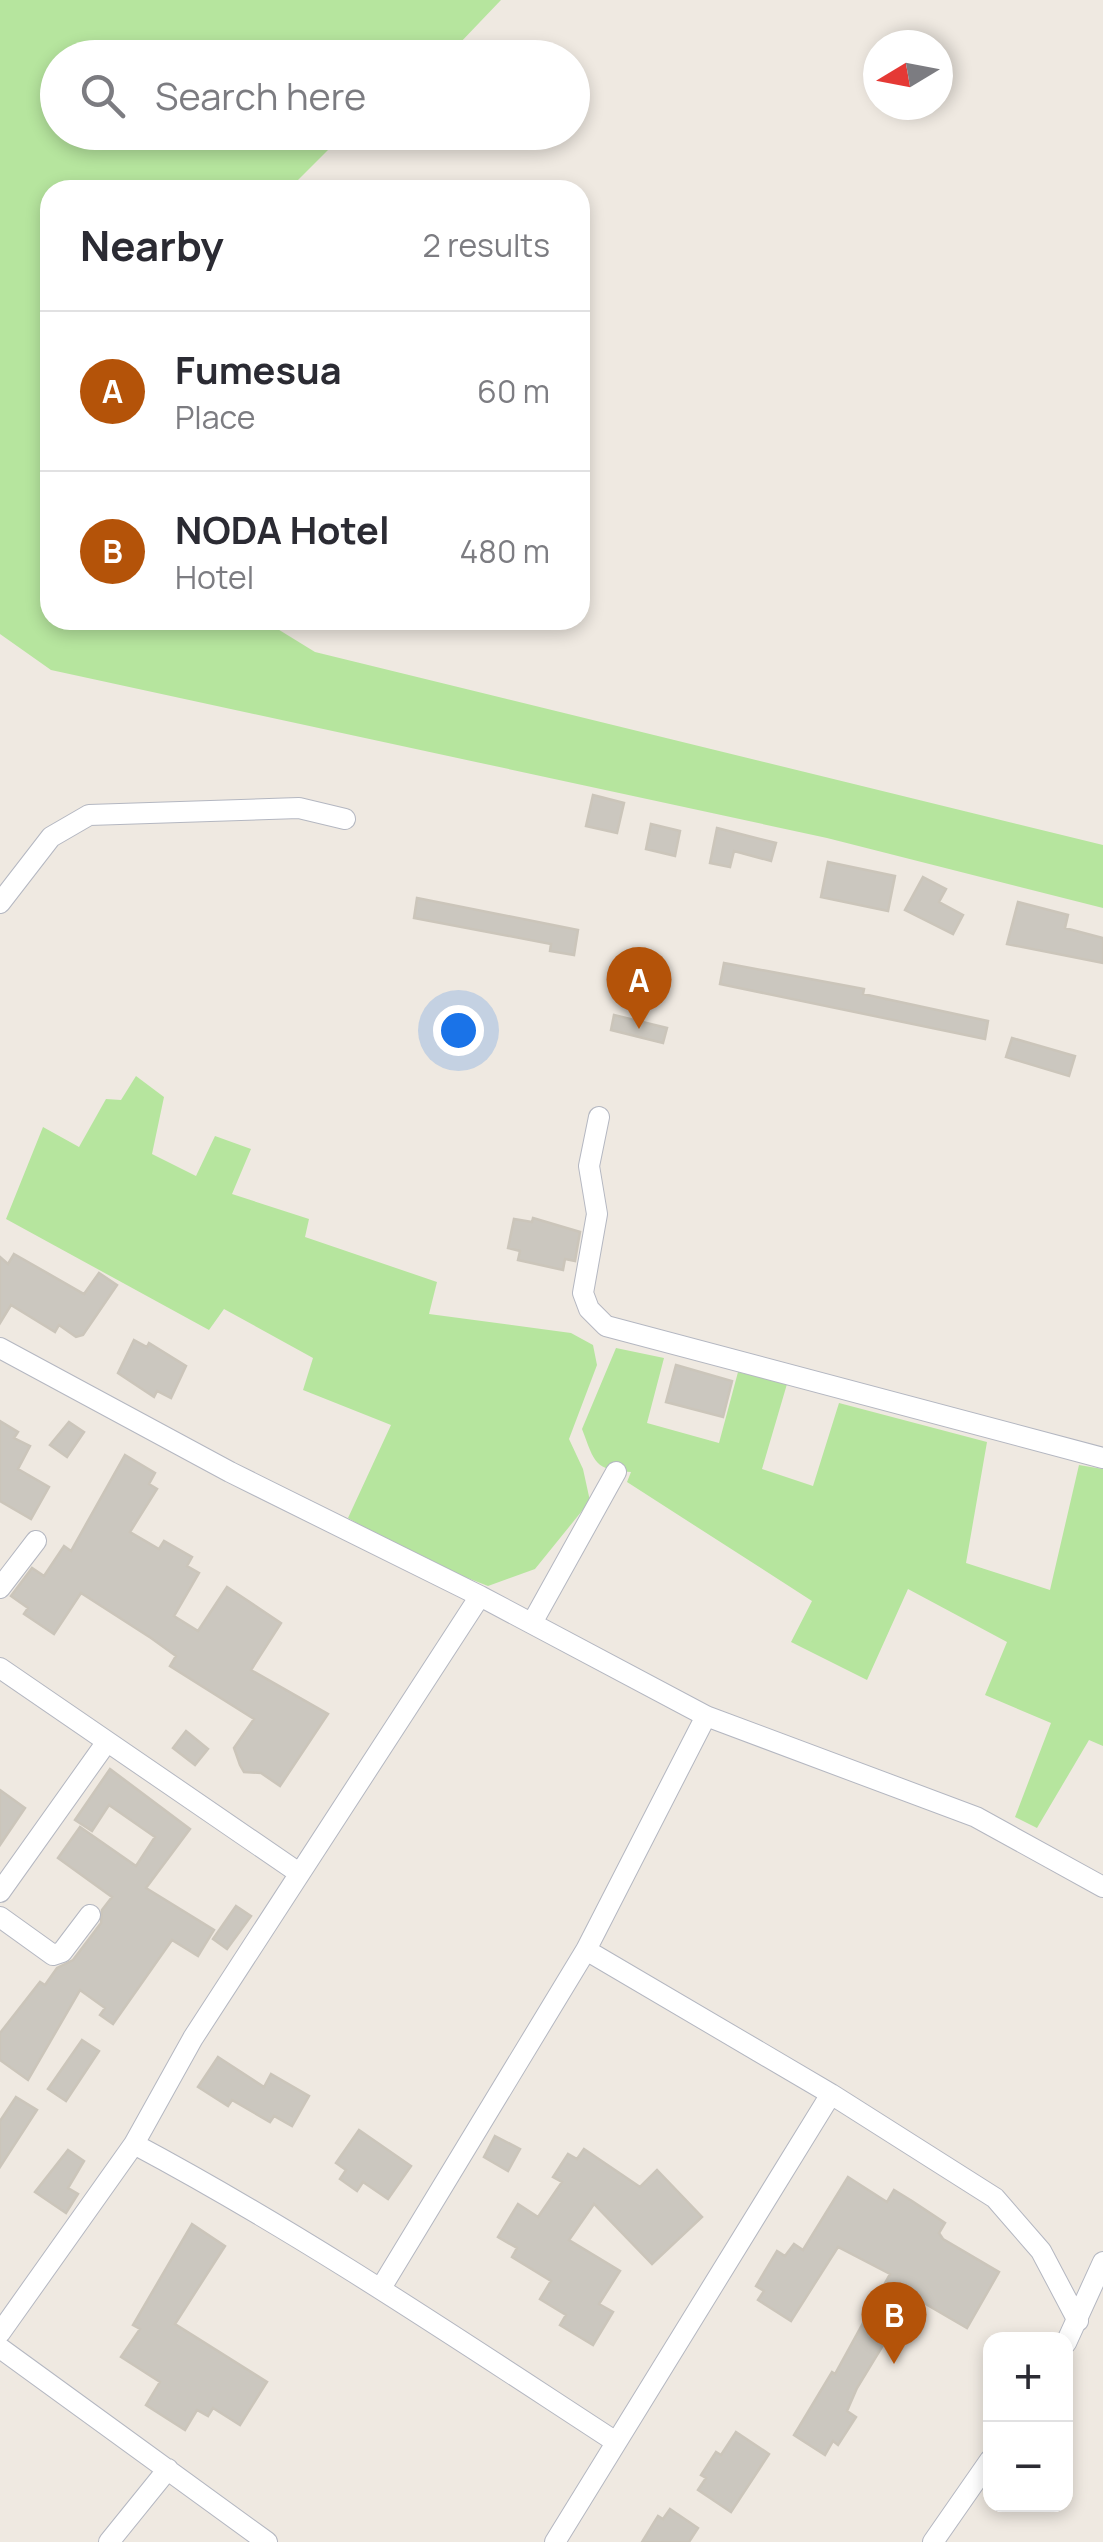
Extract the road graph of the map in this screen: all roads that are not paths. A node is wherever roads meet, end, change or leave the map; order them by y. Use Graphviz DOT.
graph roads {
  1 [pos="345,820"];
  2 [pos="0,903"];
  3 [pos="599,1116"];
  4 [pos="0,1348"];
  5 [pos="1103,1458"];
  6 [pos="616,1472"];
  7 [pos="36,1541"];
  8 [pos="0,1588"];
  9 [pos="480,1596"];
  10 [pos="532,1623"];
  11 [pos="0,1668"];
  12 [pos="706,1716"];
  13 [pos="106,1743"];
  14 [pos="299,1873"];
  15 [pos="1103,1887"];
  16 [pos="0,1892"];
  17 [pos="90,1915"];
  18 [pos="0,1916"];
  19 [pos="586,1950"];
  20 [pos="831,2094"];
  21 [pos="134,2144"];
  22 [pos="1103,2262"];
  23 [pos="381,2288"];
  24 [pos="1078,2321"];
  25 [pos="1072,2332"];
  26 [pos="0,2334"];
  27 [pos="0,2348"];
  28 [pos="616,2442"];
  29 [pos="168,2469"];
  30 [pos="983,2470"];
  31 [pos="109,2542"];
  32 [pos="268,2542"];
  33 [pos="555,2542"];
  34 [pos="933,2542"];
  1 -- 2 [label="street"];
  3 -- 5 [label="street"];
  4 -- 9 [label="street"];
  6 -- 10 [label="street"];
  7 -- 8 [label="street"];
  9 -- 10 [label="street"];
  9 -- 14 [label="street"];
  10 -- 12 [label="street"];
  11 -- 13 [label="street"];
  12 -- 15 [label="street"];
  12 -- 19 [label="street"];
  13 -- 14 [label="street"];
  13 -- 16 [label="street"];
  14 -- 21 [label="street"];
  17 -- 18 [label="street"];
  19 -- 20 [label="street"];
  19 -- 23 [label="street"];
  20 -- 24 [label="street"];
  20 -- 28 [label="street"];
  21 -- 23 [label="street"];
  21 -- 26 [label="street"];
  22 -- 24 [label="street"];
  23 -- 28 [label="street"];
  24 -- 25 [label="street"];
  27 -- 29 [label="street"];
  28 -- 33 [label="street"];
  29 -- 31 [label="street"];
  29 -- 32 [label="street"];
  30 -- 34 [label="street"];
}
